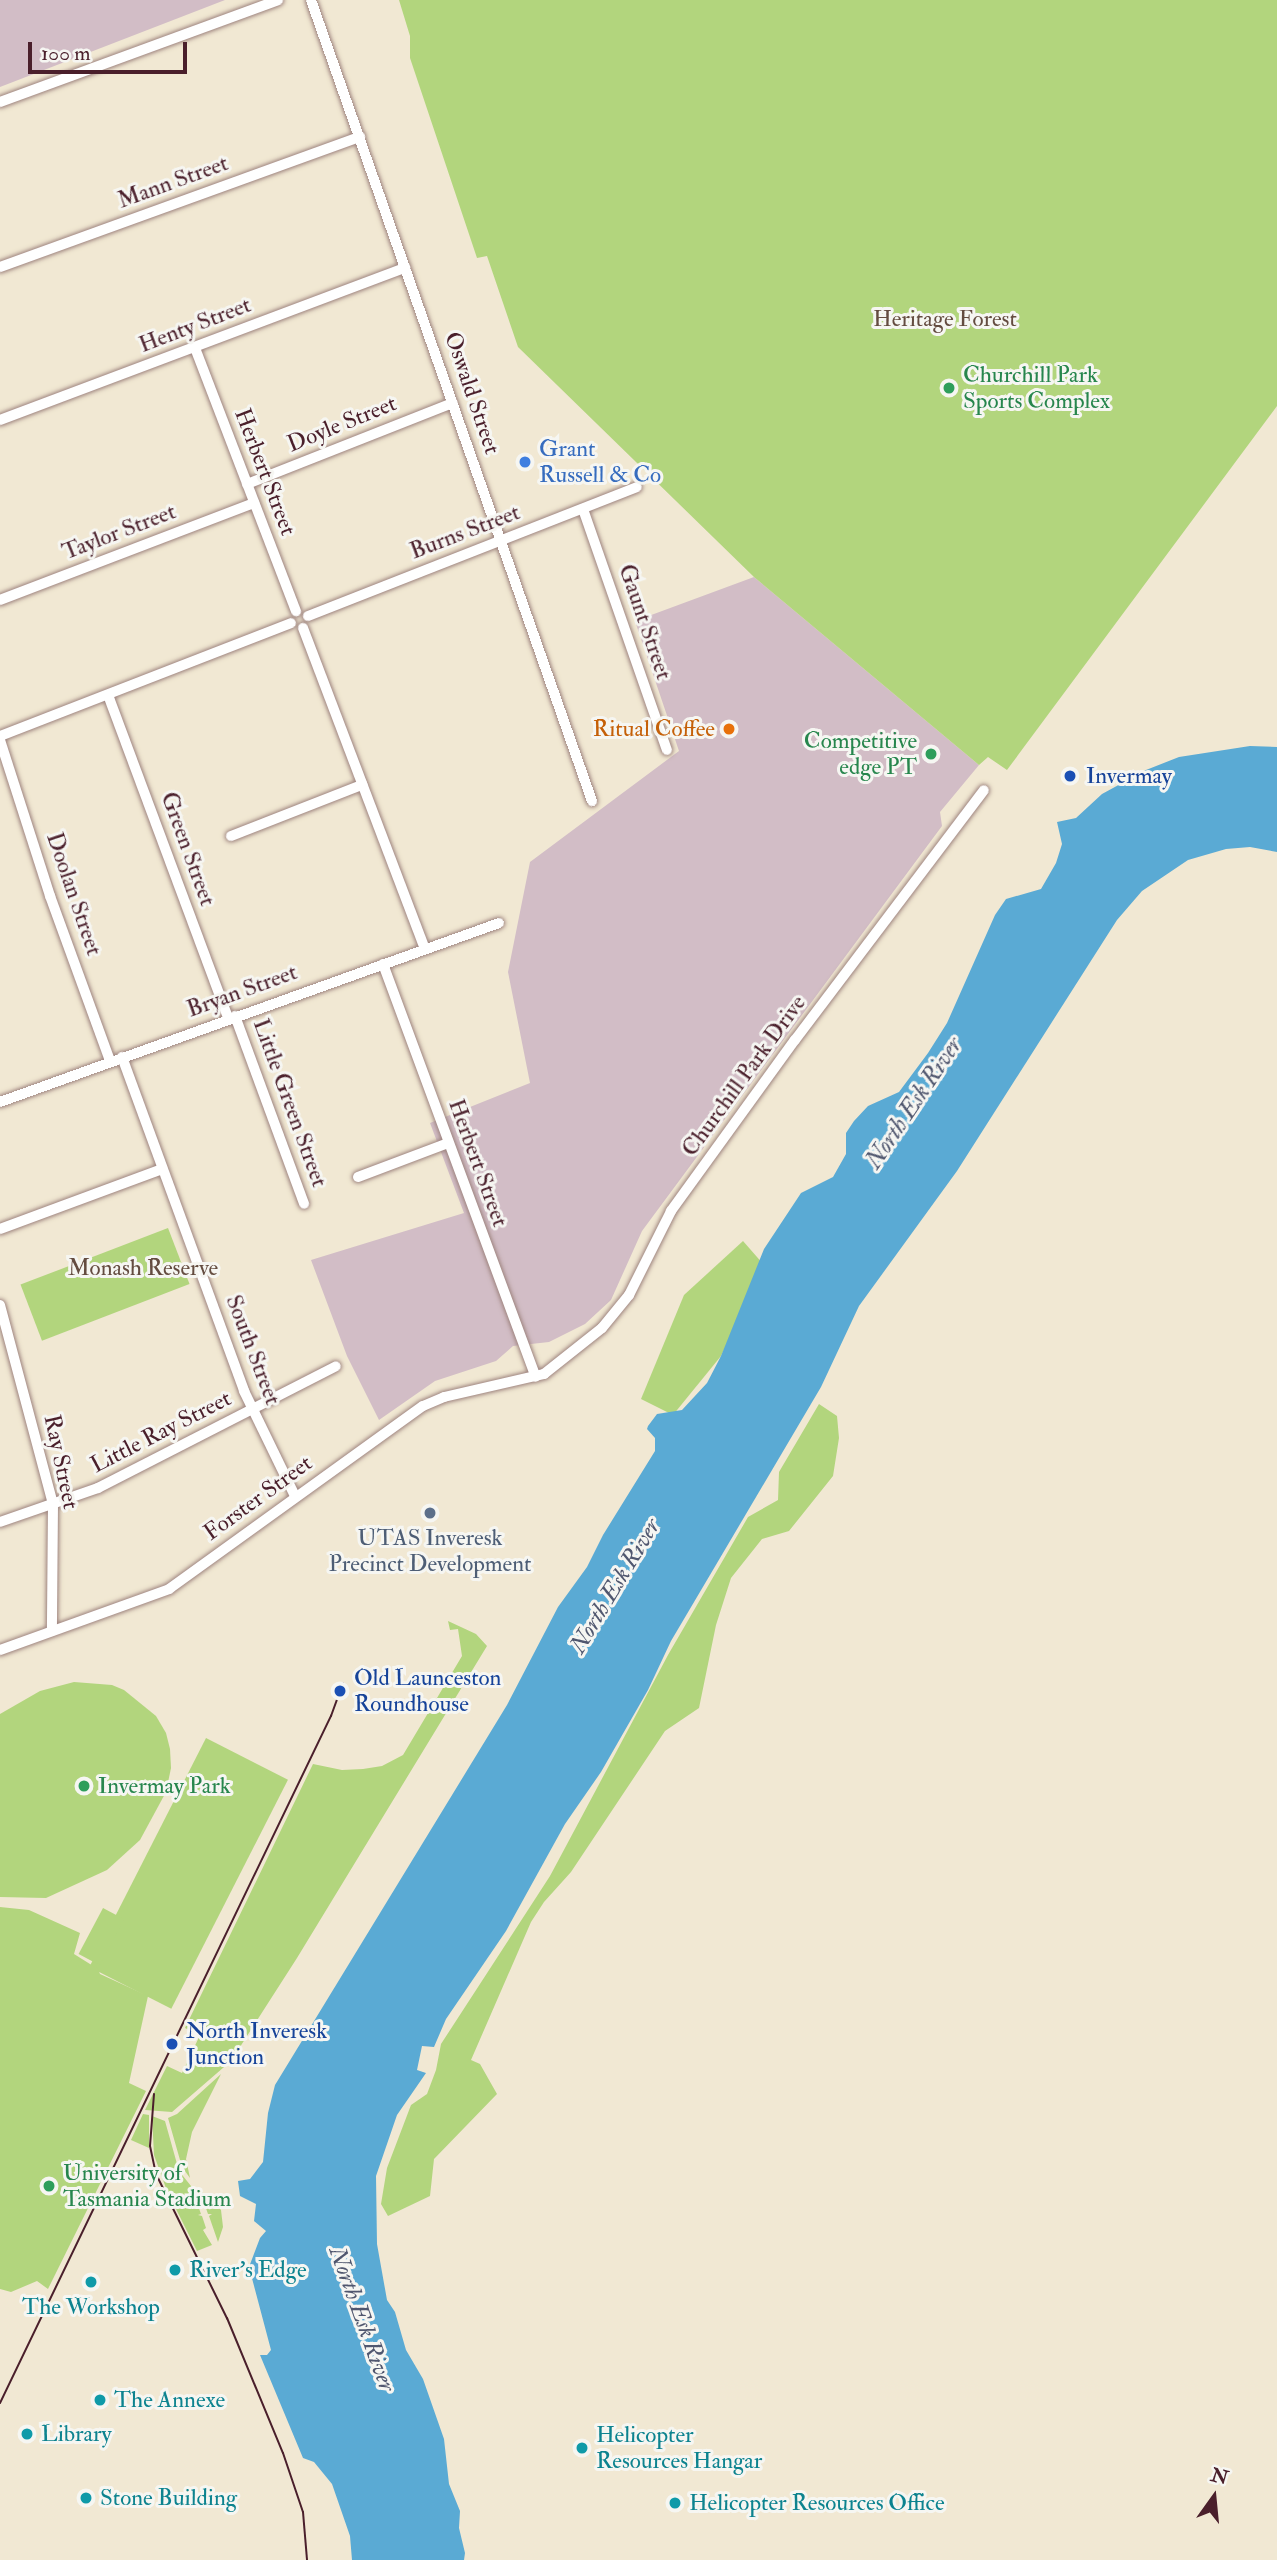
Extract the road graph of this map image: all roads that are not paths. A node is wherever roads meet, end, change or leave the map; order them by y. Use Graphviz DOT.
graph roads {
  1 [pos="278,0"];
  2 [pos="312,0"];
  3 [pos="0,102"];
  4 [pos="360,137"];
  5 [pos="0,267"];
  6 [pos="405,268"];
  7 [pos="195,348"];
  8 [pos="453,403"];
  9 [pos="0,420"];
  10 [pos="247,484"];
  11 [pos="637,487"];
  12 [pos="254,503"];
  13 [pos="583,509"];
  14 [pos="501,540"];
  15 [pos="0,600"];
  16 [pos="296,611"];
  17 [pos="308,616"];
  18 [pos="291,623"];
  19 [pos="303,628"];
  20 [pos="108,695"];
  21 [pos="0,738"];
  22 [pos="667,750"];
  23 [pos="362,785"];
  24 [pos="984,790"];
  25 [pos="592,801"];
  26 [pos="231,836"];
  27 [pos="499,923"];
  28 [pos="425,949"];
  29 [pos="383,964"];
  30 [pos="232,1017"];
  31 [pos="122,1057"];
  32 [pos="110,1061"];
  33 [pos="0,1102"];
  34 [pos="448,1143"];
  35 [pos="162,1169"];
  36 [pos="358,1177"];
  37 [pos="304,1204"];
  38 [pos="0,1229"];
  39 [pos="0,1305"];
  40 [pos="336,1366"];
  41 [pos="536,1377"];
  42 [pos="252,1410"];
  43 [pos="295,1496"];
  44 [pos="53,1504"];
  45 [pos="0,1522"];
  46 [pos="52,1631"];
  47 [pos="0,1650"];
  1 -- 3 [label="street"];
  2 -- 4 [label="street, Oswald Street"];
  4 -- 5 [label="street, Mann Street"];
  4 -- 6 [label="street, Oswald Street"];
  6 -- 7 [label="street, Henty Street"];
  6 -- 8 [label="street, Oswald Street"];
  7 -- 9 [label="street, Henty Street"];
  7 -- 10 [label="street, Herbert Street"];
  8 -- 10 [label="street, Doyle Street"];
  8 -- 14 [label="street, Oswald Street"];
  10 -- 12 [label="street, Herbert Street"];
  11 -- 13 [label="street, Burns Street"];
  12 -- 15 [label="street, Taylor Street"];
  12 -- 16 [label="street, Herbert Street"];
  13 -- 14 [label="street, Burns Street"];
  13 -- 22 [label="street, Gaunt Street"];
  14 -- 17 [label="street, Burns Street"];
  14 -- 25 [label="street, Oswald Street"];
  16 -- 17 [label="street"];
  16 -- 18 [label="street"];
  17 -- 19 [label="street"];
  18 -- 19 [label="street"];
  18 -- 20 [label="street"];
  19 -- 23 [label="street"];
  20 -- 21 [label="street"];
  20 -- 30 [label="street, Green Street"];
  21 -- 32 [label="street, Doolan Street"];
  23 -- 26 [label="street"];
  23 -- 28 [label="street"];
  24 -- 41 [label="street, Churchill Park Drive"];
  27 -- 28 [label="street, Bryan Street"];
  28 -- 29 [label="street, Bryan Street"];
  29 -- 30 [label="street, Bryan Street"];
  29 -- 34 [label="street, Herbert Street"];
  30 -- 31 [label="street, Bryan Street"];
  30 -- 37 [label="street, Little Green Street"];
  31 -- 32 [label="street, Bryan Street"];
  31 -- 35 [label="street, South Street"];
  32 -- 33 [label="street, Bryan Street"];
  34 -- 36 [label="street"];
  34 -- 41 [label="street, Herbert Street"];
  35 -- 38 [label="street"];
  35 -- 42 [label="street, South Street"];
  39 -- 44 [label="street, Ray Street"];
  40 -- 42 [label="street, Little Ray Street"];
  41 -- 43 [label="street, Forster Street"];
  42 -- 43 [label="street, South Street"];
  42 -- 44 [label="street, Little Ray Street"];
  43 -- 46 [label="street, Forster Street"];
  44 -- 45 [label="street, Little Ray Street"];
  44 -- 46 [label="street, Ray Street"];
  46 -- 47 [label="street, Forster Street"];
}
